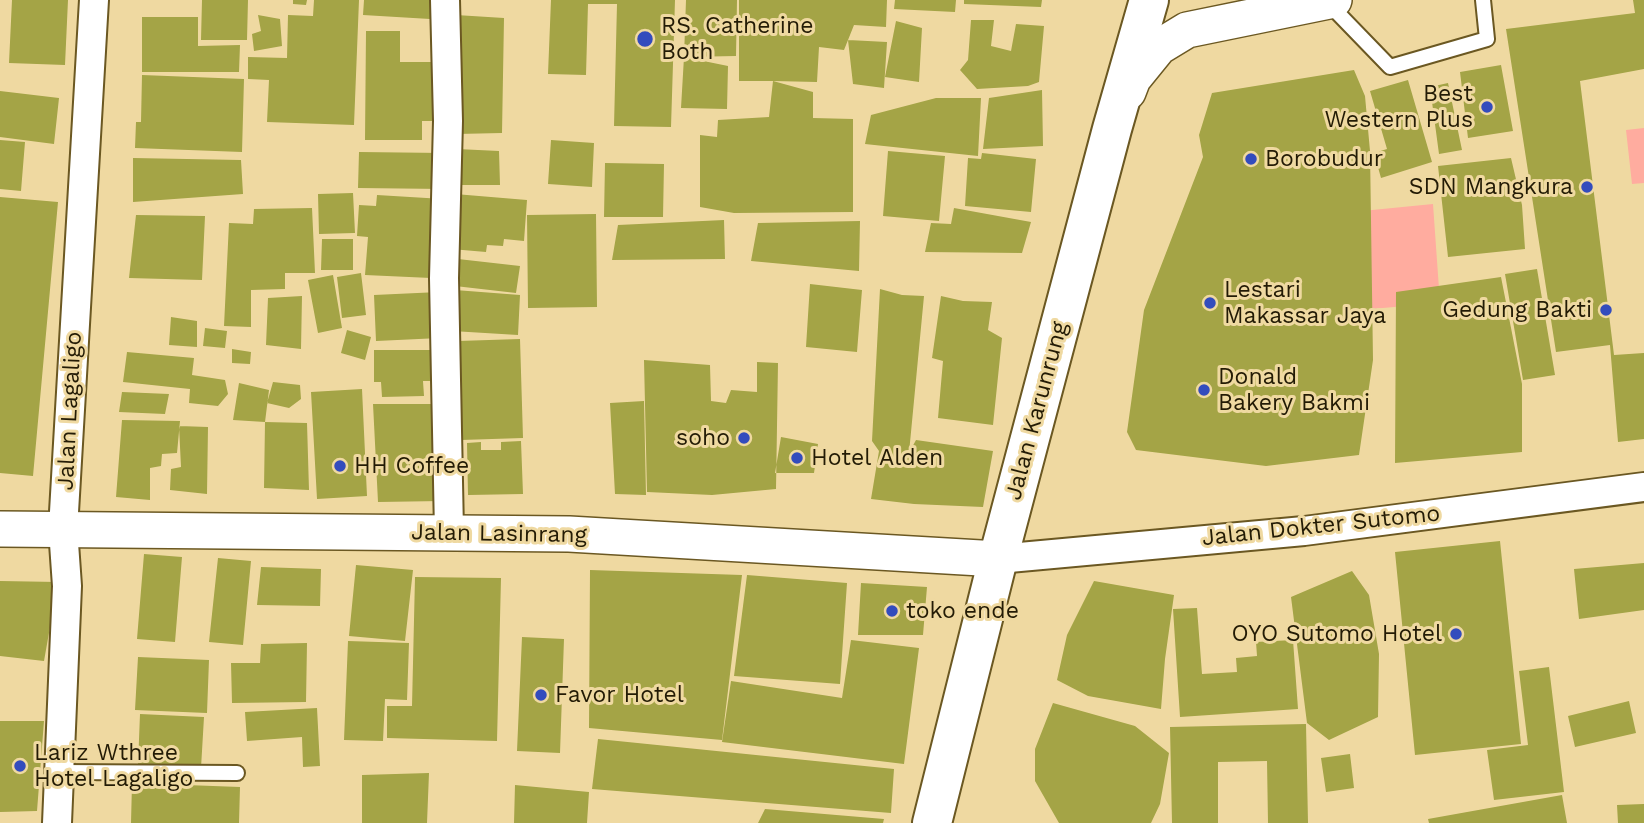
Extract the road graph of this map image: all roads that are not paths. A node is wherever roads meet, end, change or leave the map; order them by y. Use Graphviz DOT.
graph roads {
  1 [pos="94,0"];
  2 [pos="445,0"];
  3 [pos="1150,0"];
  4 [pos="1483,0"];
  5 [pos="1329,1"];
  6 [pos="1112,130"];
  7 [pos="1644,487"];
  8 [pos="0,529"];
  9 [pos="63,529"];
  10 [pos="449,532"];
  11 [pos="998,559"];
  12 [pos="59,772"];
  13 [pos="237,773"];
  14 [pos="57,823"];
  15 [pos="932,823"];
  1 -- 9 [label="street, Jalan Lagaligo"];
  2 -- 10 [label="street"];
  3 -- 6 [label="main road, Jalan Karunrung"];
  4 -- 5 [label="lane"];
  5 -- 6 [label="street"];
  6 -- 11 [label="main road, Jalan Karunrung"];
  7 -- 11 [label="street, Jalan Dokter Sutomo"];
  8 -- 9 [label="street, Jalan Lasinrang"];
  9 -- 10 [label="street, Jalan Lasinrang"];
  9 -- 12 [label="street, Jalan Lagaligo"];
  10 -- 11 [label="street, Jalan Lasinrang"];
  11 -- 15 [label="main road, Jalan Karunrung"];
  12 -- 13 [label="lane"];
  12 -- 14 [label="street, Jalan Lagaligo"];
}
